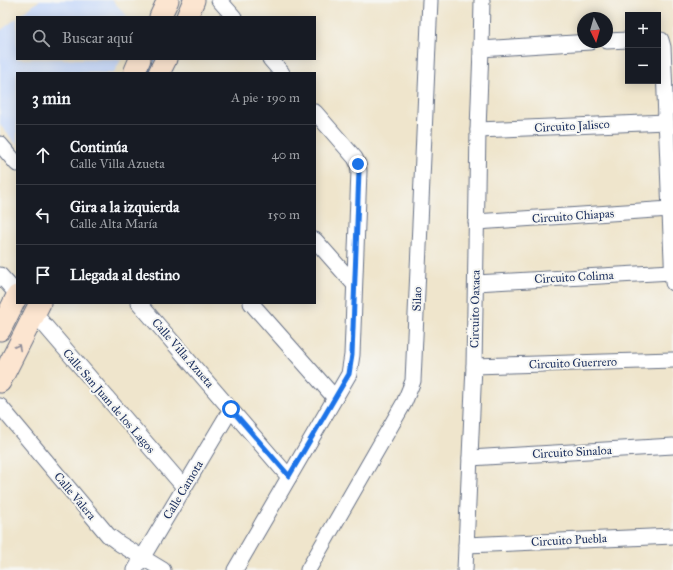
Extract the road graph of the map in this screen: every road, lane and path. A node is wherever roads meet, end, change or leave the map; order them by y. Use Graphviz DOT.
graph roads {
  1 [pos="168,0"];
  2 [pos="194,0"];
  3 [pos="219,0"];
  4 [pos="430,0"];
  5 [pos="482,0"];
  6 [pos="160,16"];
  7 [pos="188,16"];
  8 [pos="233,16"];
  9 [pos="625,40"];
  10 [pos="661,40"];
  11 [pos="613,41"];
  12 [pos="577,43"];
  13 [pos="481,49"];
  14 [pos="140,60"];
  15 [pos="271,60"];
  16 [pos="134,72"];
  17 [pos="281,72"];
  18 [pos="316,113"];
  19 [pos="666,122"];
  20 [pos="478,130"];
  21 [pos="0,144"];
  22 [pos="16,163"];
  23 [pos="670,209"];
  24 [pos="476,222"];
  25 [pos="672,230"];
  26 [pos="316,241"];
  27 [pos="672,246"];
  28 [pos="672,272"];
  29 [pos="0,275"];
  30 [pos="476,282"];
  31 [pos="673,283"];
  32 [pos="354,284"];
  33 [pos="16,294"];
  34 [pos="16,297"];
  35 [pos="140,304"];
  36 [pos="252,304"];
  37 [pos="38,309"];
  38 [pos="0,330"];
  39 [pos="673,360"];
  40 [pos="474,366"];
  41 [pos="0,382"];
  42 [pos="334,398"];
  43 [pos="0,406"];
  44 [pos="231,409"];
  45 [pos="673,446"];
  46 [pos="470,458"];
  47 [pos="289,476"];
  48 [pos="184,487"];
  49 [pos="672,535"];
  50 [pos="466,545"];
  51 [pos="138,564"];
  52 [pos="163,570"];
  53 [pos="235,570"];
  54 [pos="308,570"];
  55 [pos="465,570"];
  1 -- 6 [label="main road"];
  2 -- 7 [label="main road"];
  3 -- 8 [label="street"];
  4 -- 54 [label="street, Silao"];
  5 -- 13 [label="street, Circuito Oaxaca"];
  9 -- 11 [label="street"];
  10 -- 19 [label="street"];
  12 -- 13 [label="street"];
  13 -- 20 [label="street, Circuito Oaxaca"];
  14 -- 16 [label="main road"];
  15 -- 17 [label="street"];
  18 -- 32 [label="street"];
  19 -- 20 [label="street, Circuito Jalisco"];
  19 -- 23 [label="street"];
  20 -- 24 [label="street, Circuito Oaxaca"];
  21 -- 22 [label="street"];
  23 -- 24 [label="street, Circuito Chiapas"];
  23 -- 25 [label="street"];
  24 -- 30 [label="street, Circuito Oaxaca"];
  25 -- 27 [label="street"];
  26 -- 32 [label="street"];
  27 -- 28 [label="street"];
  28 -- 30 [label="street, Circuito Colima"];
  28 -- 31 [label="street"];
  29 -- 33 [label="street"];
  30 -- 40 [label="street, Circuito Oaxaca"];
  32 -- 42 [label="street"];
  34 -- 38 [label="main road"];
  35 -- 44 [label="street, Calle Villa Azueta"];
  36 -- 42 [label="street"];
  41 -- 37 [label="main road, one-way"];
  37 -- 48 [label="street, Calle San Juan de los Lagos"];
  39 -- 40 [label="street, Circuito Guerrero"];
  40 -- 46 [label="street, Circuito Oaxaca"];
  42 -- 47 [label="street"];
  43 -- 51 [label="street, Calle Valera"];
  44 -- 47 [label="street, Calle Villa Azueta"];
  44 -- 48 [label="street, Calle Camota"];
  45 -- 46 [label="street, Circuito Sinaloa"];
  46 -- 50 [label="street, Circuito Oaxaca"];
  47 -- 53 [label="street"];
  48 -- 51 [label="street, Calle Camota"];
  49 -- 50 [label="street, Circuito Puebla"];
  50 -- 55 [label="street, Circuito Oaxaca"];
  51 -- 52 [label="street, Calle Valera"];
}
